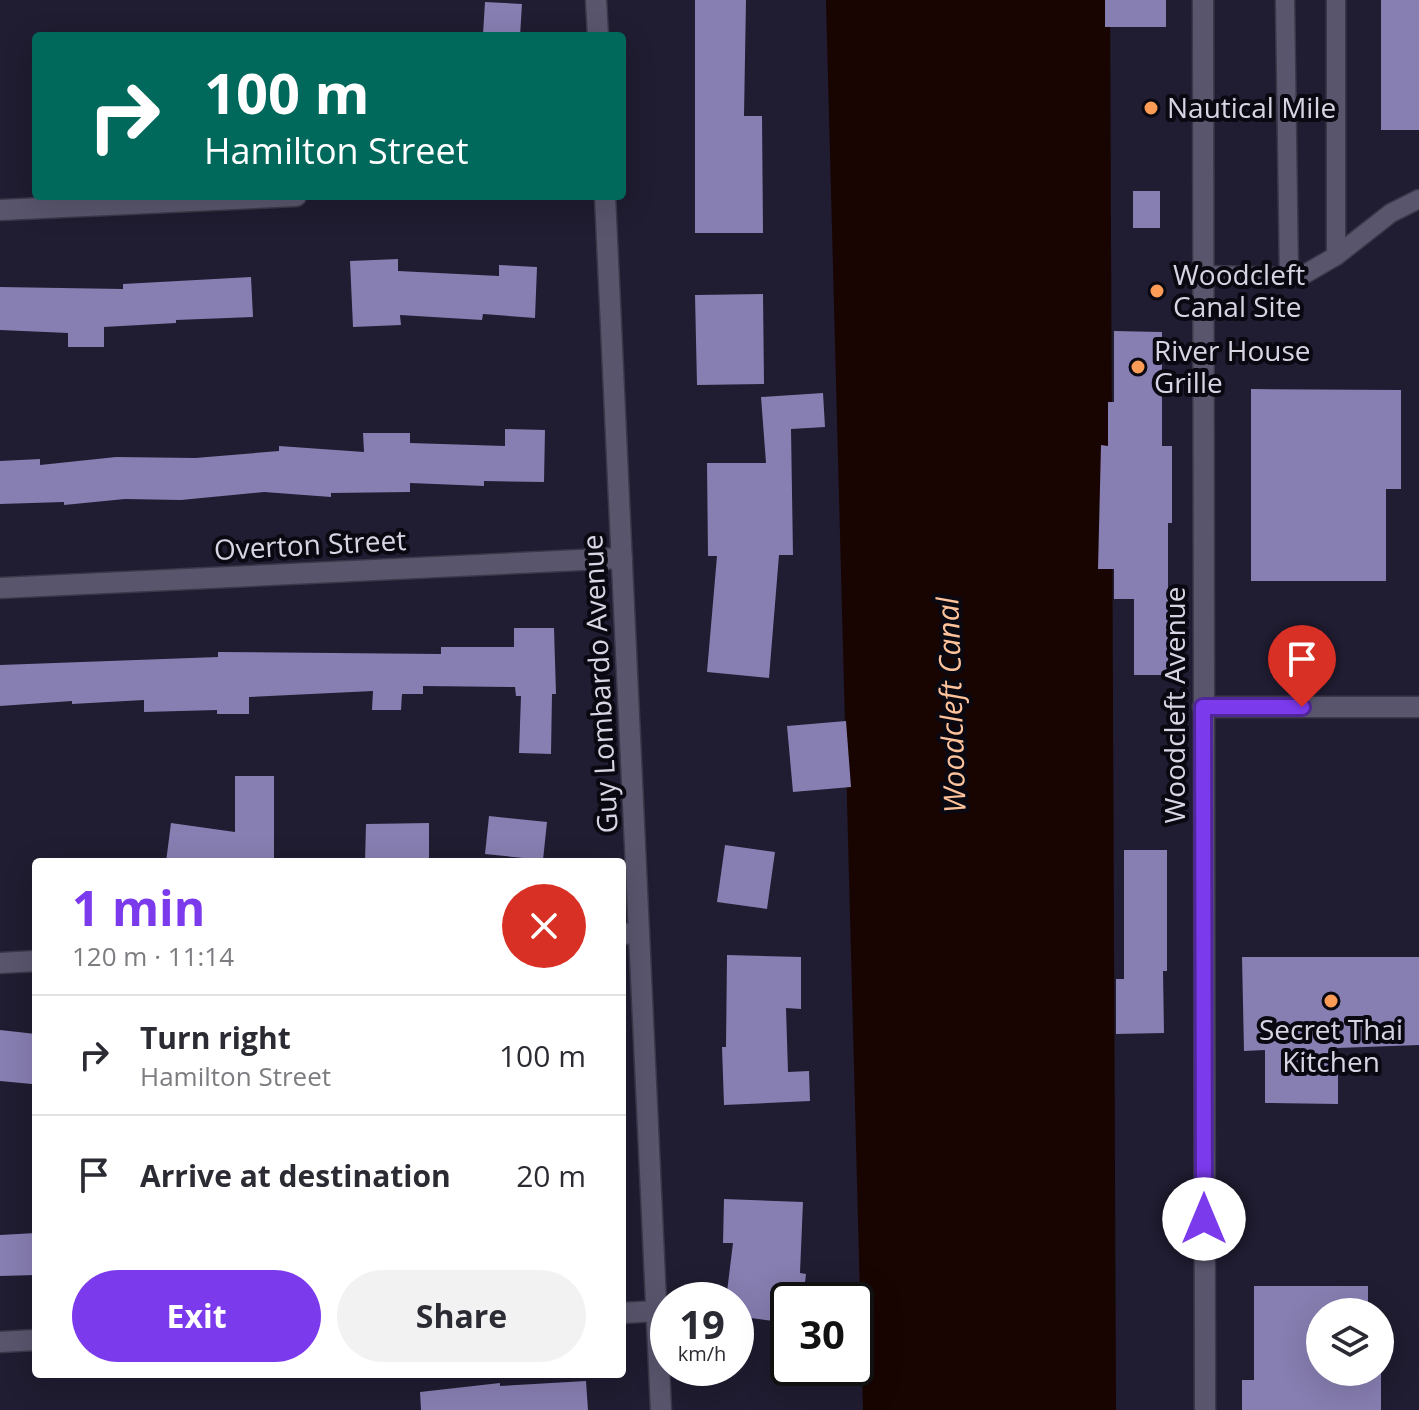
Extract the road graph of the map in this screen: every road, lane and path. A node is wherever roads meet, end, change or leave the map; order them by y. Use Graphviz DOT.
graph roads {
  1 [pos="596,0"];
  2 [pos="1203,0"];
  3 [pos="1285,0"];
  4 [pos="1336,0"];
  5 [pos="598,32"];
  6 [pos="1419,199"];
  7 [pos="211,200"];
  8 [pos="605,200"];
  9 [pos="0,210"];
  10 [pos="1336,256"];
  11 [pos="1203,275"];
  12 [pos="1289,277"];
  13 [pos="622,558"];
  14 [pos="0,588"];
  15 [pos="1203,707"];
  16 [pos="1419,707"];
  17 [pos="631,933"];
  18 [pos="32,961"];
  19 [pos="0,963"];
  20 [pos="655,1282"];
  21 [pos="650,1311"];
  22 [pos="626,1313"];
  23 [pos="32,1340"];
  24 [pos="0,1342"];
  25 [pos="660,1386"];
  26 [pos="661,1410"];
  27 [pos="1205,1410"];
  1 -- 5 [label="street"];
  2 -- 11 [label="street, Woodcleft Avenue"];
  3 -- 12 [label="lane"];
  4 -- 10 [label="lane"];
  6 -- 10 [label="lane"];
  7 -- 9 [label="street"];
  8 -- 13 [label="street, Guy Lombardo Avenue"];
  10 -- 12 [label="lane"];
  11 -- 12 [label="lane"];
  11 -- 15 [label="street, Woodcleft Avenue"];
  13 -- 14 [label="street, Overton Street"];
  13 -- 17 [label="street, Guy Lombardo Avenue"];
  15 -- 16 [label="street"];
  15 -- 27 [label="street, Woodcleft Avenue"];
  17 -- 20 [label="street, Guy Lombardo Avenue"];
  18 -- 19 [label="street"];
  21 -- 22 [label="street"];
  23 -- 24 [label="street"];
  25 -- 26 [label="street, Guy Lombardo Avenue"];
}
